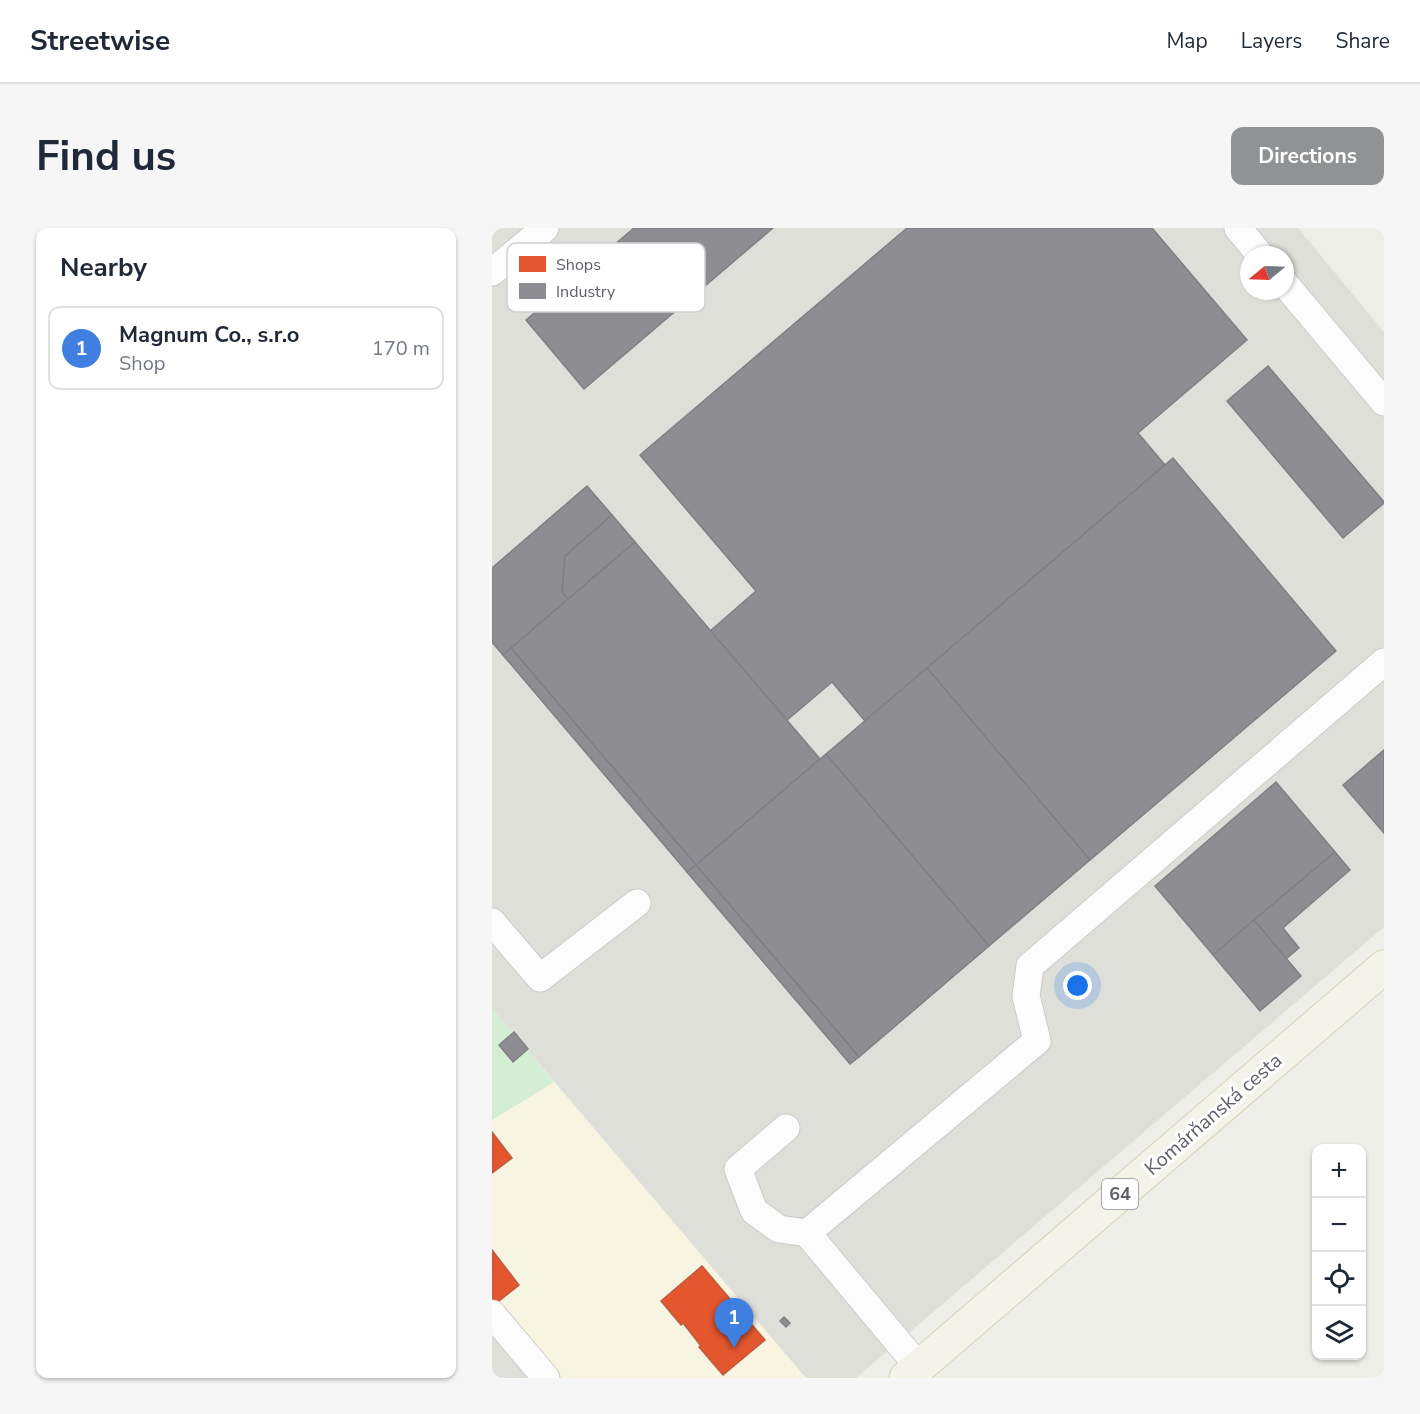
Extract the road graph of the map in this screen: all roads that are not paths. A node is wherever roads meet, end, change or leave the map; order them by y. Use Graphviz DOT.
graph roads {
  1 [pos="545,228"];
  2 [pos="1238,228"];
  3 [pos="527,243"];
  4 [pos="1253,246"];
  5 [pos="507,260"];
  6 [pos="492,272"];
  7 [pos="1294,295"];
  8 [pos="1384,402"];
  9 [pos="1384,662"];
  10 [pos="638,903"];
  11 [pos="492,922"];
  12 [pos="1384,966"];
  13 [pos="786,1128"];
  14 [pos="807,1233"];
  15 [pos="492,1314"];
  16 [pos="913,1373"];
  17 [pos="546,1378"];
  1 -- 3 [label="lane"];
  2 -- 4 [label="lane"];
  5 -- 6 [label="lane"];
  7 -- 8 [label="lane"];
  9 -- 14 [label="lane"];
  10 -- 11 [label="lane"];
  12 -- 16 [label="main road, Komárňanská cesta / 64"];
  13 -- 14 [label="lane"];
  14 -- 16 [label="lane"];
  15 -- 17 [label="lane"];
}
